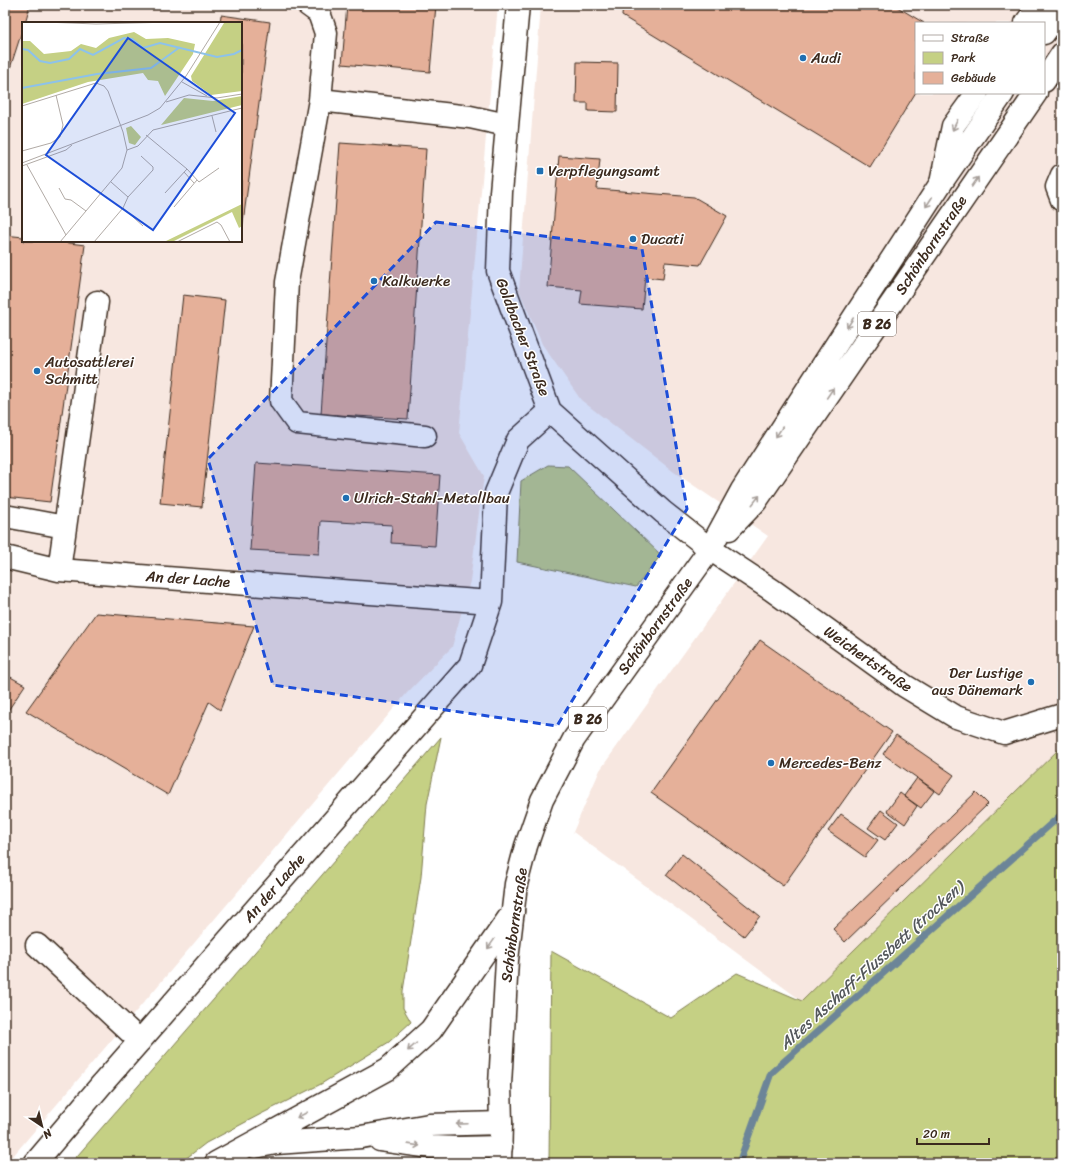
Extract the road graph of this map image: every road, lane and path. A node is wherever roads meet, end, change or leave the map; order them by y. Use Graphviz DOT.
graph roads {
  1 [pos="308,5"];
  2 [pos="518,5"];
  3 [pos="1039,5"];
  4 [pos="1062,7"];
  5 [pos="1027,22"];
  6 [pos="1045,32"];
  7 [pos="1062,54"];
  8 [pos="1045,80"];
  9 [pos="976,94"];
  10 [pos="1002,94"];
  11 [pos="1035,94"];
  12 [pos="320,100"];
  13 [pos="507,125"];
  14 [pos="1062,175"];
  15 [pos="941,183"];
  16 [pos="1062,200"];
  17 [pos="97,302"];
  18 [pos="550,411"];
  19 [pos="425,436"];
  20 [pos="5,516"];
  21 [pos="65,527"];
  22 [pos="710,549"];
  23 [pos="5,557"];
  24 [pos="59,570"];
  25 [pos="491,602"];
  26 [pos="1062,715"];
  27 [pos="513,912"];
  28 [pos="37,945"];
  29 [pos="140,1041"];
  30 [pos="501,1123"];
  31 [pos="361,1137"];
  32 [pos="234,1152"];
  33 [pos="501,1155"];
  34 [pos="35,1163"];
  35 [pos="216,1163"];
  1 -- 12 [label="main road"];
  2 -- 13 [label="main road, Goldbacher Straße"];
  3 -- 5 [label="main road"];
  4 -- 6 [label="main road"];
  7 -- 8 [label="main road"];
  9 -- 15 [label="main road, one-way"];
  10 -- 15 [label="main road, Schönbornstraße / B 26"];
  22 -- 11 [label="main road, Schönbornstraße / B 26, one-way"];
  12 -- 13 [label="main road"];
  12 -- 19 [label="main road"];
  13 -- 18 [label="main road, Goldbacher Straße"];
  14 -- 16 [label="main road"];
  15 -- 22 [label="main road, Schönbornstraße / B 26, one-way"];
  17 -- 21 [label="main road"];
  18 -- 22 [label="main road, Goldbacher Straße"];
  18 -- 25 [label="main road, An der Lache"];
  20 -- 21 [label="main road"];
  21 -- 24 [label="main road"];
  22 -- 26 [label="main road, Weichertstraße"];
  22 -- 27 [label="main road, Schönbornstraße / B 26"];
  23 -- 24 [label="main road, An der Lache"];
  24 -- 25 [label="main road, An der Lache"];
  25 -- 29 [label="main road, An der Lache"];
  27 -- 30 [label="main road, Schönbornstraße / B 26"];
  27 -- 32 [label="main road, one-way"];
  28 -- 29 [label="main road"];
  29 -- 34 [label="main road, An der Lache"];
  30 -- 31 [label="main road, one-way"];
  30 -- 33 [label="main road, Schönbornstraße / B 26"];
  31 -- 32 [label="main road"];
  31 -- 33 [label="main road, one-way"];
  32 -- 35 [label="main road"];
}
